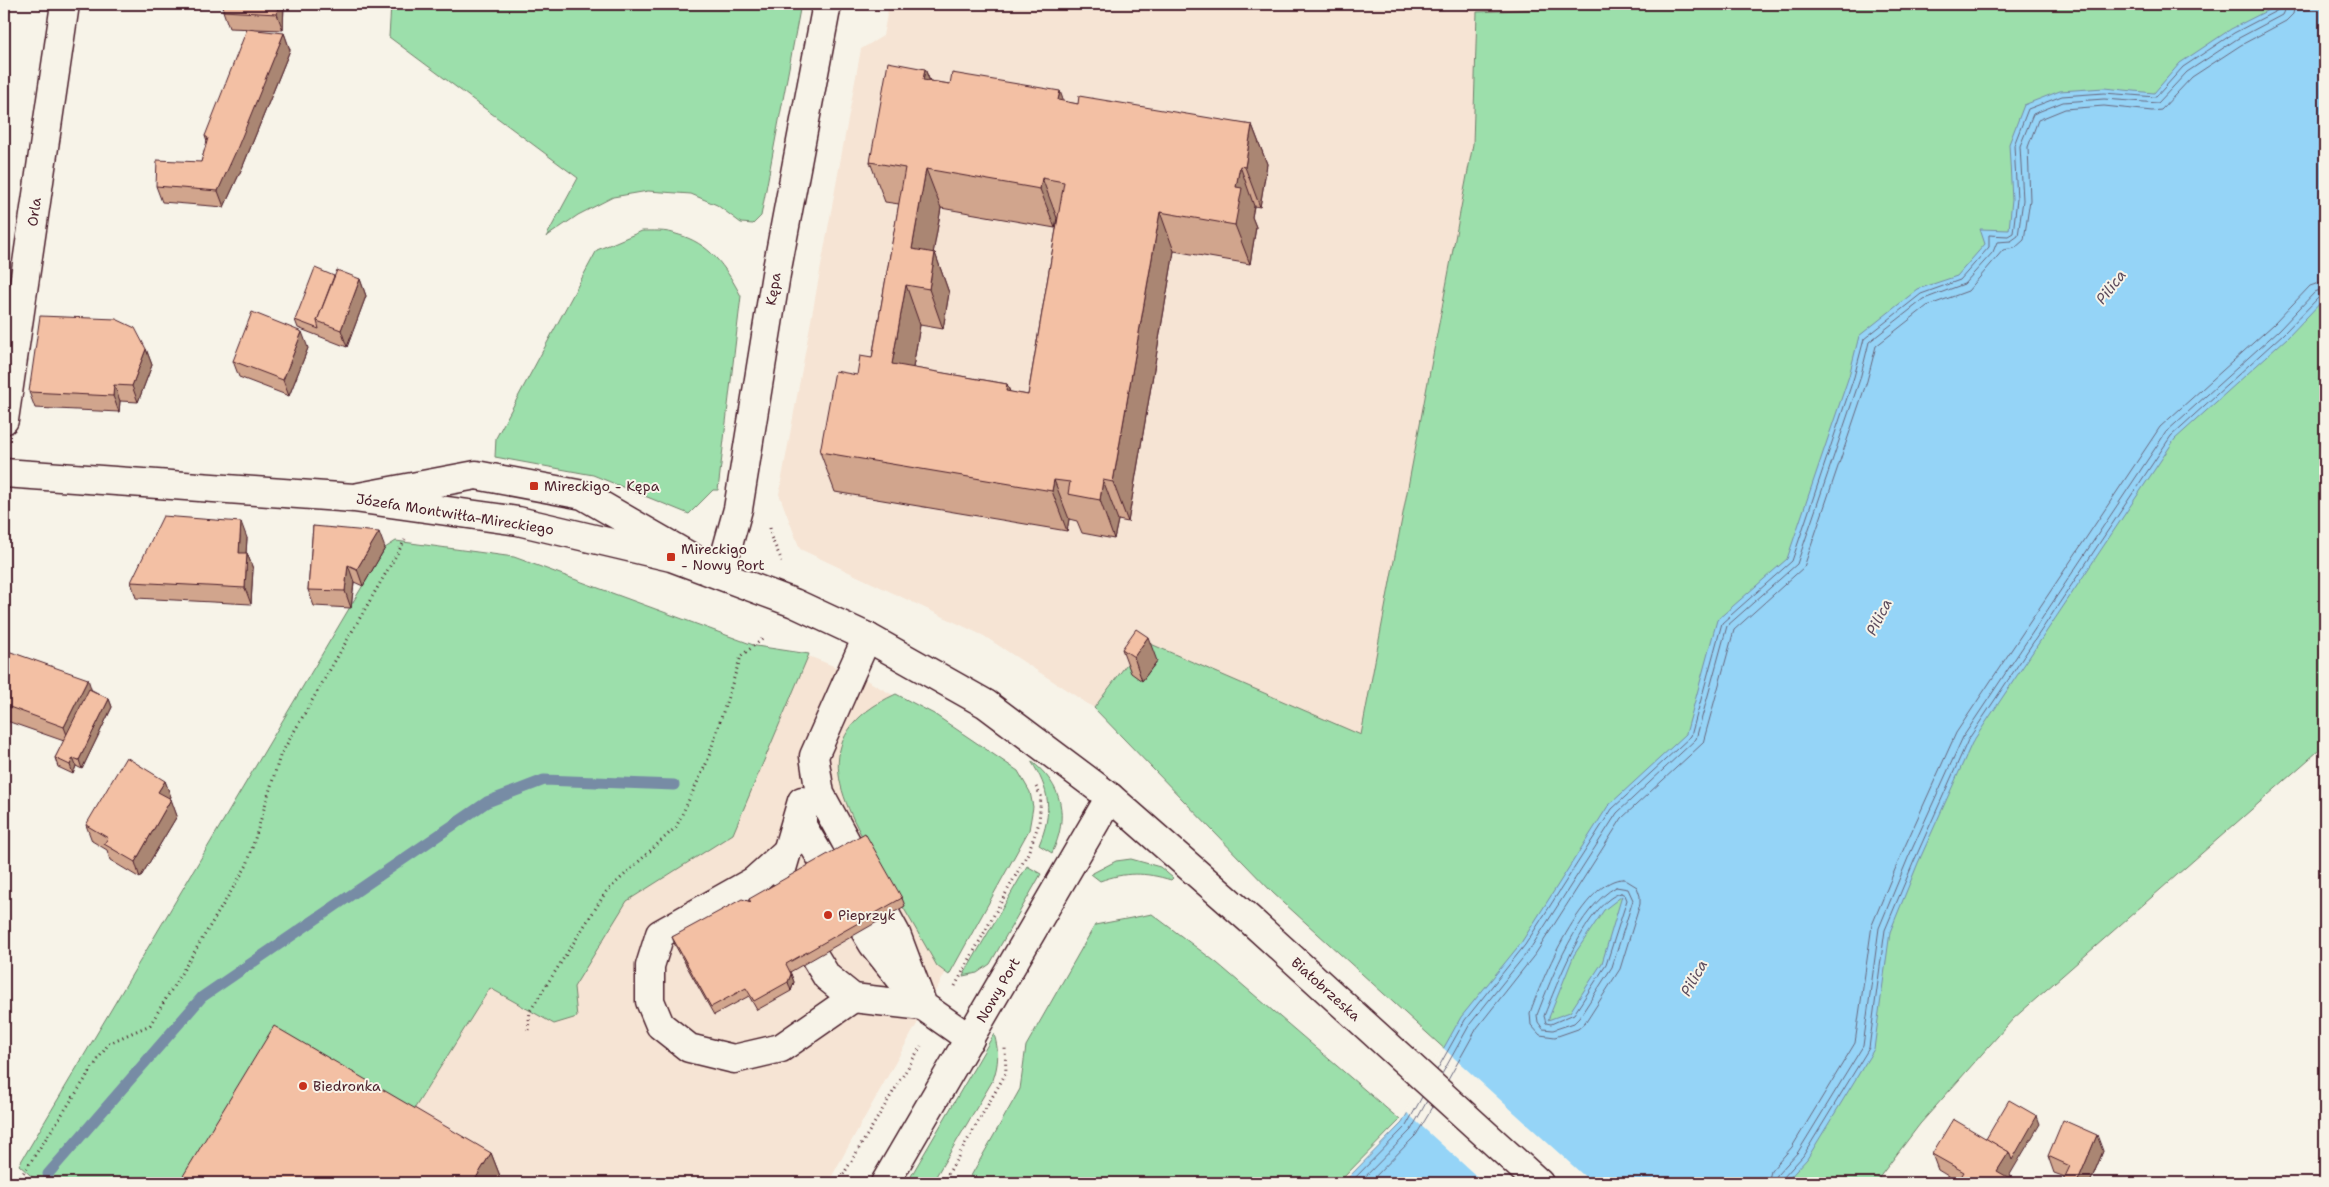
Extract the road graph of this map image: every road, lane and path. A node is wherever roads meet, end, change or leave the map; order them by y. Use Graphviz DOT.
graph roads {
  1 [pos="65,4"];
  2 [pos="827,4"];
  3 [pos="4,420"];
  4 [pos="4,473"];
  5 [pos="354,498"];
  6 [pos="409,533"];
  7 [pos="720,574"];
  8 [pos="764,636"];
  9 [pos="867,637"];
  10 [pos="814,756"];
  11 [pos="1032,781"];
  12 [pos="1110,797"];
  13 [pos="802,801"];
  14 [pos="785,853"];
  15 [pos="1028,853"];
  16 [pos="853,998"];
  17 [pos="923,1006"];
  18 [pos="528,1030"];
  19 [pos="970,1039"];
  20 [pos="1004,1039"];
  21 [pos="18,1181"];
  22 [pos="885,1183"];
  23 [pos="943,1183"];
  24 [pos="1539,1183"];
  1 -- 3 [label="main road, Orla"];
  2 -- 7 [label="main road, Kępa"];
  4 -- 5 [label="main road, Józefa Montwiłła-Mireckiego"];
  5 -- 7 [label="main road, Józefa Montwiłła-Mireckiego"];
  5 -- 7 [label="main road"];
  6 -- 21 [label="path"];
  7 -- 9 [label="main road, Józefa Montwiłła-Mireckiego"];
  8 -- 18 [label="path"];
  9 -- 10 [label="main road"];
  9 -- 12 [label="main road, Józefa Montwiłła-Mireckiego"];
  10 -- 13 [label="main road"];
  10 -- 17 [label="main road"];
  11 -- 15 [label="path"];
  12 -- 19 [label="main road, Nowy Port"];
  12 -- 24 [label="main road, Białobrzeska"];
  13 -- 14 [label="main road"];
  13 -- 17 [label="main road"];
  14 -- 16 [label="main road"];
  14 -- 16 [label="main road"];
  16 -- 17 [label="main road"];
  17 -- 19 [label="main road"];
  19 -- 22 [label="main road, Nowy Port"];
  20 -- 23 [label="path"];
}
